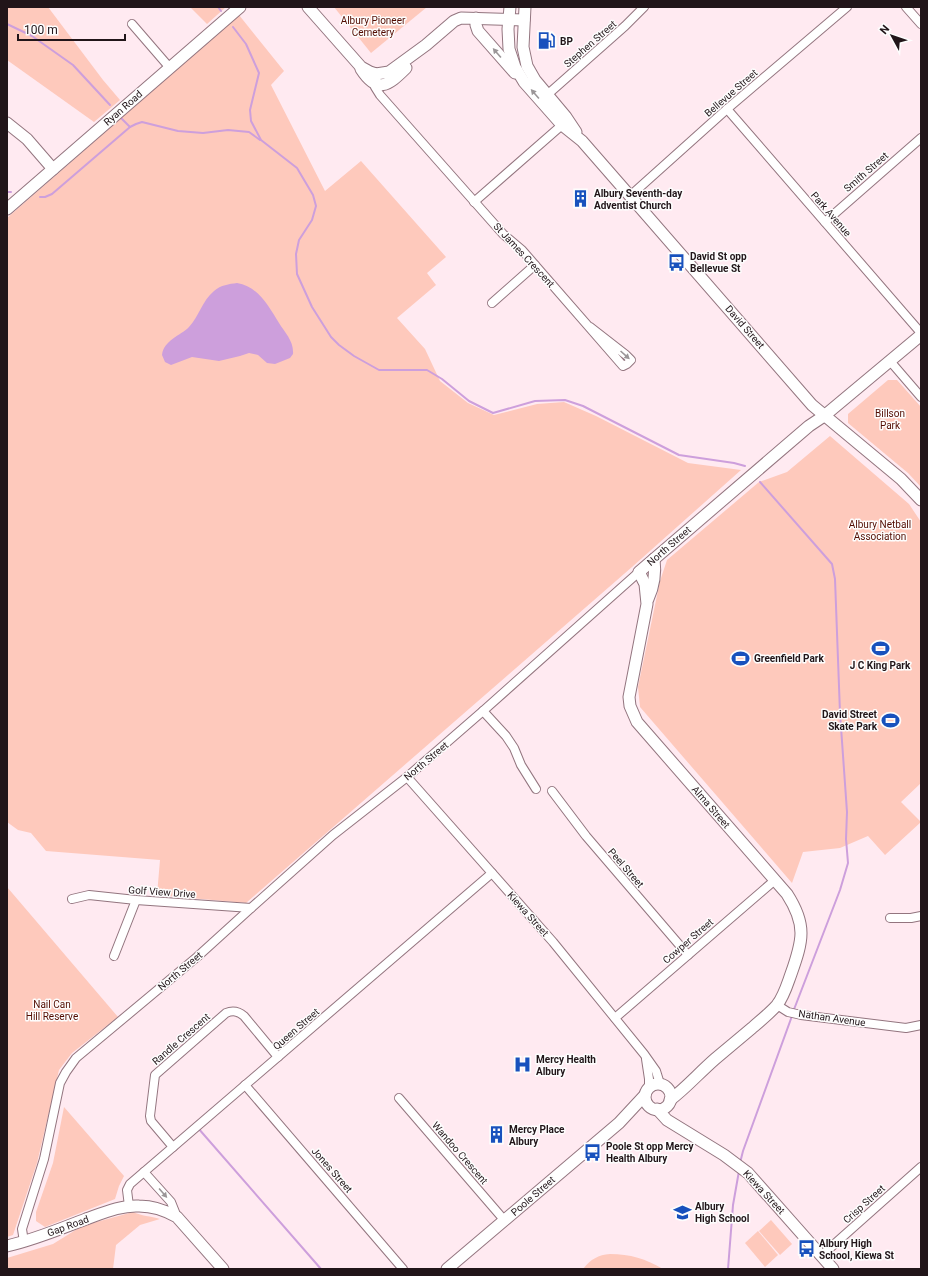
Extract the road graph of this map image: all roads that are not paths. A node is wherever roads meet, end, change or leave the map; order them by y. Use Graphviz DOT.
graph roads {
  1 [pos="240,7"];
  2 [pos="308,7"];
  3 [pos="510,7"];
  4 [pos="524,7"];
  5 [pos="644,7"];
  6 [pos="847,7"];
  7 [pos="906,7"];
  8 [pos="476,18"];
  9 [pos="509,20"];
  10 [pos="524,20"];
  11 [pos="132,24"];
  12 [pos="921,24"];
  13 [pos="170,68"];
  14 [pos="375,79"];
  15 [pos="524,82"];
  16 [pos="547,95"];
  17 [pos="727,109"];
  18 [pos="7,123"];
  19 [pos="562,125"];
  20 [pos="921,138"];
  21 [pos="582,141"];
  22 [pos="53,169"];
  23 [pos="630,196"];
  24 [pos="474,202"];
  25 [pos="7,209"];
  26 [pos="825,222"];
  27 [pos="535,265"];
  28 [pos="492,303"];
  29 [pos="921,334"];
  30 [pos="890,361"];
  31 [pos="623,366"];
  32 [pos="921,397"];
  33 [pos="824,416"];
  34 [pos="921,500"];
  35 [pos="654,559"];
  36 [pos="639,572"];
  37 [pos="646,604"];
  38 [pos="483,712"];
  39 [pos="407,777"];
  40 [pos="536,789"];
  41 [pos="552,790"];
  42 [pos="492,874"];
  43 [pos="775,880"];
  44 [pos="72,899"];
  45 [pos="136,900"];
  46 [pos="251,908"];
  47 [pos="921,916"];
  48 [pos="890,918"];
  49 [pos="688,955"];
  50 [pos="114,956"];
  51 [pos="777,1005"];
  52 [pos="615,1018"];
  53 [pos="921,1025"];
  54 [pos="644,1054"];
  55 [pos="278,1057"];
  56 [pos="699,1074"];
  57 [pos="245,1085"];
  58 [pos="664,1086"];
  59 [pos="647,1092"];
  60 [pos="399,1098"];
  61 [pos="669,1102"];
  62 [pos="653,1108"];
  63 [pos="618,1123"];
  64 [pos="683,1129"];
  65 [pos="173,1147"];
  66 [pos="921,1167"];
  67 [pos="144,1172"];
  68 [pos="129,1206"];
  69 [pos="177,1217"];
  70 [pos="505,1221"];
  71 [pos="24,1242"];
  72 [pos="7,1246"];
  73 [pos="821,1256"];
  74 [pos="223,1269"];
  75 [pos="404,1269"];
  76 [pos="448,1269"];
  77 [pos="833,1269"];
  1 -- 13 [label="street, Ryan Road"];
  2 -- 14 [label="street, St James Crescent"];
  3 -- 9 [label="street, David Street"];
  4 -- 10 [label="street, David Street"];
  5 -- 16 [label="street, Stephen Street"];
  6 -- 17 [label="street, Bellevue Street"];
  7 -- 12 [label="street"];
  8 -- 9 [label="street"];
  8 -- 14 [label="street"];
  15 -- 8 [label="street, one-way"];
  9 -- 10 [label="street"];
  9 -- 15 [label="street, David Street"];
  10 -- 16 [label="street, David Street"];
  11 -- 13 [label="street"];
  13 -- 22 [label="street, Ryan Road"];
  14 -- 24 [label="street, St James Crescent"];
  19 -- 15 [label="street, David Street, one-way"];
  16 -- 21 [label="street, David Street"];
  17 -- 23 [label="street, Bellevue Street"];
  17 -- 26 [label="street, Park Avenue"];
  18 -- 22 [label="street"];
  19 -- 21 [label="street, David Street"];
  19 -- 24 [label="street"];
  20 -- 26 [label="street, Smith Street"];
  21 -- 23 [label="street, David Street"];
  22 -- 25 [label="street, Ryan Road"];
  23 -- 33 [label="street, David Street"];
  24 -- 27 [label="street, St James Crescent"];
  26 -- 29 [label="street, Park Avenue"];
  27 -- 28 [label="street"];
  27 -- 31 [label="street, St James Crescent, one-way"];
  29 -- 30 [label="street, North Street"];
  30 -- 32 [label="street"];
  30 -- 33 [label="street, North Street"];
  33 -- 34 [label="street, David Street"];
  33 -- 35 [label="street, North Street"];
  35 -- 36 [label="street, North Street"];
  35 -- 37 [label="street, Alma Street"];
  36 -- 37 [label="street, Alma Street"];
  36 -- 38 [label="street, North Street"];
  37 -- 43 [label="street, Alma Street"];
  38 -- 39 [label="street, North Street"];
  38 -- 40 [label="street"];
  39 -- 42 [label="street, Kiewa Street"];
  39 -- 46 [label="street, North Street"];
  41 -- 49 [label="street, Peel Street"];
  42 -- 52 [label="street, Kiewa Street"];
  42 -- 55 [label="street, Queen Street"];
  43 -- 49 [label="street, Cowper Street"];
  43 -- 51 [label="street, Alma Street"];
  44 -- 45 [label="street, Golf View Drive"];
  45 -- 46 [label="street, Golf View Drive"];
  45 -- 50 [label="street"];
  46 -- 71 [label="street, North Street"];
  47 -- 48 [label="street"];
  49 -- 52 [label="street, Cowper Street"];
  51 -- 53 [label="street, Nathan Avenue"];
  51 -- 56 [label="street"];
  52 -- 54 [label="street, Kiewa Street"];
  54 -- 58 [label="street, Kiewa Street"];
  54 -- 59 [label="street, Kiewa Street"];
  55 -- 57 [label="street, Queen Street"];
  55 -- 65 [label="street, Randle Crescent"];
  56 -- 58 [label="street"];
  56 -- 61 [label="street"];
  57 -- 65 [label="street, Queen Street"];
  57 -- 75 [label="street, Jones Street"];
  58 -- 59 [label="street"];
  58 -- 61 [label="street"];
  59 -- 62 [label="street"];
  59 -- 63 [label="street, Poole Street"];
  60 -- 70 [label="street, Wandoo Crescent"];
  61 -- 62 [label="street"];
  61 -- 64 [label="street, Kiewa Street"];
  62 -- 63 [label="street, Poole Street"];
  62 -- 64 [label="street, Kiewa Street"];
  63 -- 70 [label="street, Poole Street"];
  64 -- 73 [label="street, Kiewa Street"];
  65 -- 67 [label="street, Queen Street"];
  66 -- 73 [label="street, Crisp Street"];
  67 -- 68 [label="street, Queen Street"];
  67 -- 69 [label="street, one-way"];
  68 -- 69 [label="street, Gap Road"];
  68 -- 71 [label="street, Gap Road"];
  69 -- 74 [label="street"];
  70 -- 76 [label="street, Poole Street"];
  71 -- 72 [label="street, Gap Road"];
  73 -- 77 [label="street, Kiewa Street"];
}
